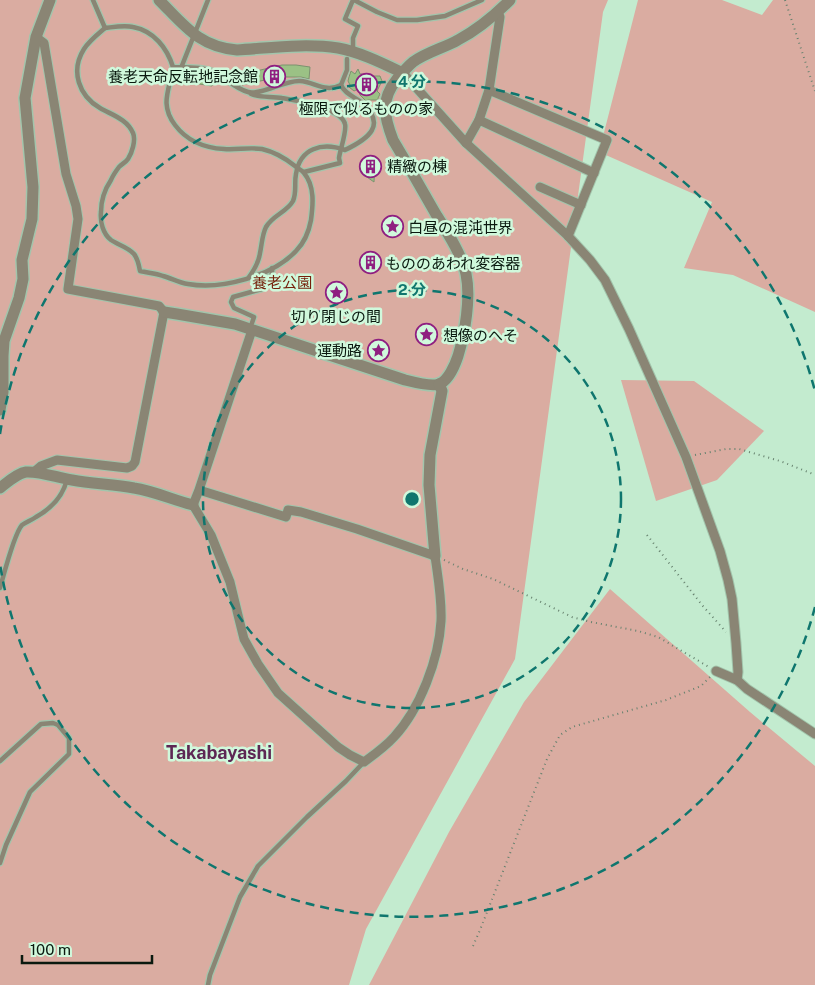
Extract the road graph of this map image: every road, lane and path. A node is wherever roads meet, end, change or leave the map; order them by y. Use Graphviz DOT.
graph roads {
  1 [pos="50,0"];
  2 [pos="93,0"];
  3 [pos="159,0"];
  4 [pos="208,0"];
  5 [pos="354,0"];
  6 [pos="482,0"];
  7 [pos="510,0"];
  8 [pos="785,0"];
  9 [pos="498,12"];
  10 [pos="105,28"];
  11 [pos="195,35"];
  12 [pos="36,37"];
  13 [pos="350,55"];
  14 [pos="173,67"];
  15 [pos="181,68"];
  16 [pos="195,68"];
  17 [pos="188,72"];
  18 [pos="402,73"];
  19 [pos="184,79"];
  20 [pos="341,84"];
  21 [pos="489,90"];
  22 [pos="815,91"];
  23 [pos="250,93"];
  24 [pos="479,120"];
  25 [pos="466,143"];
  26 [pos="341,148"];
  27 [pos="297,168"];
  28 [pos="304,172"];
  29 [pos="594,173"];
  30 [pos="540,187"];
  31 [pos="581,205"];
  32 [pos="568,236"];
  33 [pos="272,268"];
  34 [pos="249,277"];
  35 [pos="164,312"];
  36 [pos="252,327"];
  37 [pos="439,384"];
  38 [pos="0,410"];
  39 [pos="686,457"];
  40 [pos="34,472"];
  41 [pos="815,473"];
  42 [pos="67,479"];
  43 [pos="0,488"];
  44 [pos="199,490"];
  45 [pos="193,505"];
  46 [pos="647,535"];
  47 [pos="435,556"];
  48 [pos="0,588"];
  49 [pos="736,643"];
  50 [pos="716,671"];
  51 [pos="737,680"];
  52 [pos="815,734"];
  53 [pos="0,761"];
  54 [pos="364,762"];
  55 [pos="0,863"];
  56 [pos="473,946"];
  57 [pos="208,985"];
  1 -- 12 [label="street"];
  2 -- 10 [label="lane"];
  3 -- 11 [label="street"];
  4 -- 11 [label="lane"];
  5 -- 6 [label="lane"];
  5 -- 13 [label="lane"];
  7 -- 9 [label="street"];
  8 -- 22 [label="path"];
  9 -- 18 [label="street"];
  9 -- 21 [label="street"];
  10 -- 14 [label="lane"];
  10 -- 34 [label="lane"];
  11 -- 13 [label="street"];
  11 -- 15 [label="lane"];
  12 -- 35 [label="street"];
  12 -- 38 [label="street"];
  13 -- 18 [label="street"];
  13 -- 20 [label="lane"];
  14 -- 15 [label="lane"];
  14 -- 27 [label="lane"];
  15 -- 16 [label="lane"];
  15 -- 19 [label="lane"];
  16 -- 17 [label="lane"];
  16 -- 23 [label="lane"];
  18 -- 25 [label="street"];
  18 -- 37 [label="street"];
  20 -- 23 [label="lane"];
  20 -- 26 [label="lane"];
  21 -- 24 [label="street"];
  21 -- 29 [label="street"];
  23 -- 26 [label="lane"];
  24 -- 25 [label="street"];
  24 -- 29 [label="street"];
  25 -- 32 [label="street"];
  26 -- 27 [label="lane"];
  26 -- 28 [label="lane"];
  27 -- 28 [label="lane"];
  27 -- 34 [label="lane"];
  28 -- 33 [label="lane"];
  29 -- 31 [label="street"];
  30 -- 31 [label="street"];
  31 -- 32 [label="street"];
  32 -- 39 [label="street"];
  33 -- 34 [label="lane"];
  33 -- 36 [label="lane"];
  35 -- 36 [label="street"];
  35 -- 40 [label="street"];
  36 -- 37 [label="street"];
  36 -- 44 [label="street"];
  37 -- 47 [label="street"];
  39 -- 41 [label="path"];
  39 -- 49 [label="street"];
  40 -- 42 [label="street"];
  40 -- 43 [label="street"];
  42 -- 45 [label="street"];
  42 -- 48 [label="lane"];
  44 -- 45 [label="street"];
  44 -- 47 [label="street"];
  45 -- 54 [label="street"];
  46 -- 49 [label="path"];
  47 -- 50 [label="path"];
  47 -- 54 [label="street"];
  49 -- 51 [label="street"];
  50 -- 51 [label="street"];
  50 -- 56 [label="path"];
  51 -- 52 [label="street"];
  53 -- 55 [label="lane"];
  54 -- 57 [label="lane"];
}
